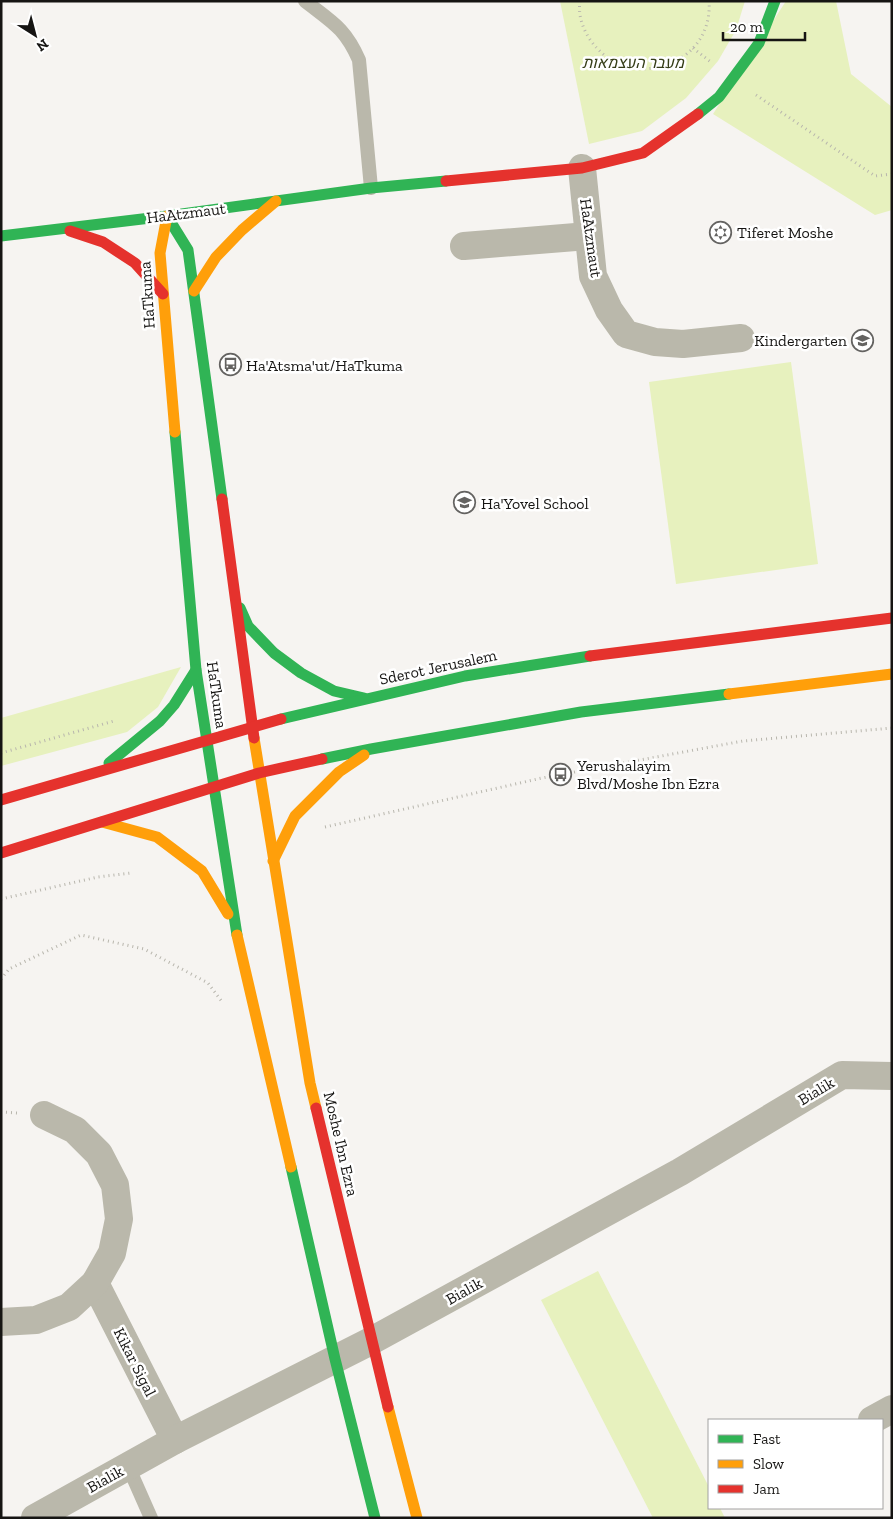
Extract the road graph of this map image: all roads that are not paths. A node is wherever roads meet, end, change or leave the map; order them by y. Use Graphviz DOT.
graph roads {
  1 [pos="305,1"];
  2 [pos="775,1"];
  3 [pos="582,168"];
  4 [pos="371,188"];
  5 [pos="276,201"];
  6 [pos="167,216"];
  7 [pos="61,228"];
  8 [pos="1,236"];
  9 [pos="588,236"];
  10 [pos="464,246"];
  11 [pos="194,291"];
  12 [pos="163,294"];
  13 [pos="741,338"];
  14 [pos="234,595"];
  15 [pos="892,618"];
  16 [pos="196,670"];
  17 [pos="892,674"];
  18 [pos="366,698"];
  19 [pos="252,726"];
  20 [pos="206,739"];
  21 [pos="371,749"];
  22 [pos="100,770"];
  23 [pos="259,773"];
  24 [pos="214,786"];
  25 [pos="1,800"];
  26 [pos="102,822"];
  27 [pos="1,853"];
  28 [pos="272,862"];
  29 [pos="235,924"];
  30 [pos="892,1076"];
  31 [pos="44,1115"];
  32 [pos="95,1283"];
  33 [pos="1,1322"];
  34 [pos="371,1341"];
  35 [pos="335,1359"];
  36 [pos="892,1409"];
  37 [pos="874,1419"];
  38 [pos="175,1440"];
  39 [pos="128,1466"];
  40 [pos="35,1518"];
  41 [pos="152,1518"];
  42 [pos="375,1518"];
  43 [pos="416,1518"];
  1 -- 4 [label="lane"];
  2 -- 3 [label="street, HaAtzmaut"];
  3 -- 4 [label="street, HaAtzmaut"];
  3 -- 9 [label="street, HaAtzmaut"];
  4 -- 5 [label="street, HaAtzmaut"];
  5 -- 6 [label="street, HaAtzmaut"];
  5 -- 11 [label="street"];
  6 -- 7 [label="street, HaAtzmaut"];
  6 -- 11 [label="street, HaTkuma"];
  6 -- 12 [label="street, HaTkuma"];
  7 -- 8 [label="street, HaAtzmaut"];
  7 -- 12 [label="street"];
  9 -- 10 [label="street"];
  9 -- 13 [label="street, HaAtzmaut"];
  11 -- 14 [label="street, HaTkuma"];
  12 -- 16 [label="street, HaTkuma"];
  14 -- 18 [label="street"];
  14 -- 19 [label="street, HaTkuma"];
  15 -- 18 [label="street, Sderot Jerusalem"];
  16 -- 20 [label="street, HaTkuma"];
  16 -- 22 [label="street"];
  17 -- 21 [label="street"];
  18 -- 19 [label="street, Sderot Jerusalem"];
  19 -- 20 [label="street, Sderot Jerusalem"];
  19 -- 23 [label="street, HaTkuma"];
  20 -- 22 [label="street, Sderot Jerusalem"];
  20 -- 24 [label="street, HaTkuma"];
  21 -- 23 [label="street"];
  21 -- 28 [label="street"];
  22 -- 25 [label="street, Sderot Jerusalem"];
  23 -- 24 [label="street"];
  23 -- 28 [label="street, Moshe Ibn Ezra"];
  24 -- 26 [label="street"];
  24 -- 29 [label="street"];
  26 -- 27 [label="street"];
  26 -- 29 [label="street"];
  28 -- 34 [label="street, Moshe Ibn Ezra"];
  29 -- 35 [label="street"];
  30 -- 34 [label="street, Bialik"];
  31 -- 32 [label="street"];
  32 -- 33 [label="street"];
  32 -- 38 [label="street, Kikar Sigal"];
  34 -- 35 [label="street, Bialik"];
  34 -- 43 [label="street, Moshe Ibn Ezra"];
  35 -- 38 [label="street, Bialik"];
  35 -- 42 [label="street"];
  36 -- 37 [label="street"];
  38 -- 39 [label="street, Bialik"];
  39 -- 40 [label="street, Bialik"];
  39 -- 41 [label="lane"];
}
